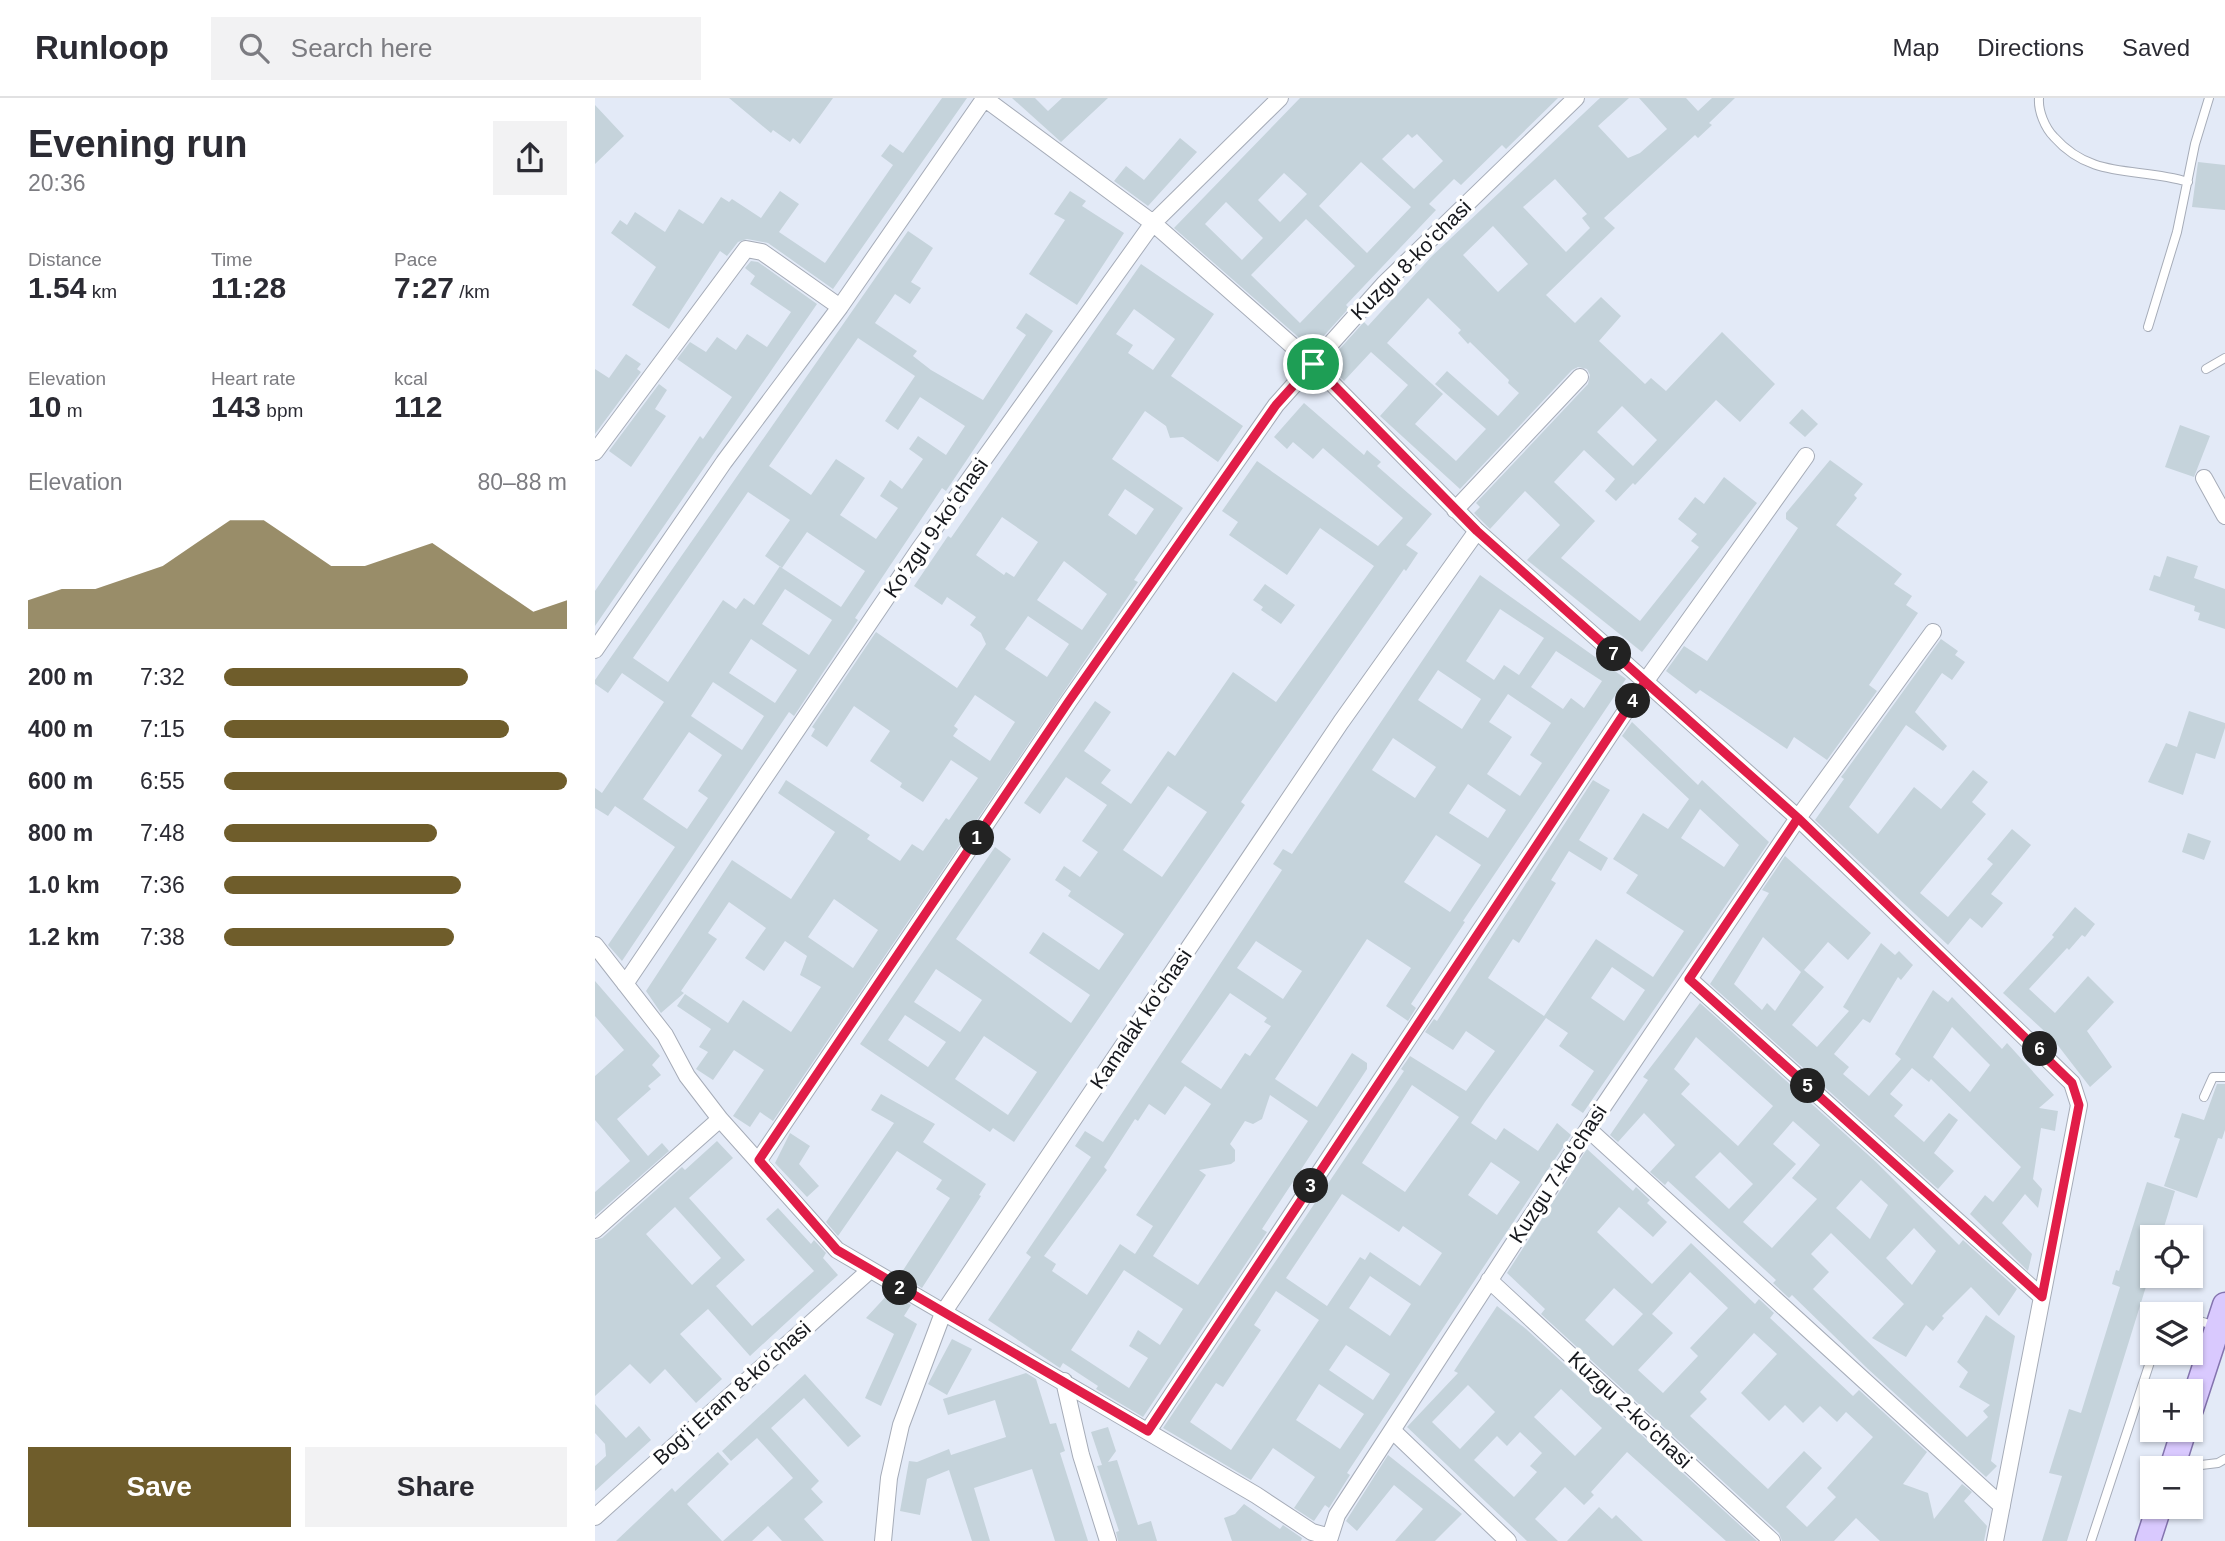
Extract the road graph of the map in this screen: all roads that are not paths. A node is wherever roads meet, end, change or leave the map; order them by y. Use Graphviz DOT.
graph roads {
  1 [pos="984,98"];
  2 [pos="1280,98"];
  3 [pos="1576,98"];
  4 [pos="2039,98"];
  5 [pos="2209,98"];
  6 [pos="2188,182"];
  7 [pos="1153,223"];
  8 [pos="840,307"];
  9 [pos="2148,327"];
  10 [pos="2225,358"];
  11 [pos="1313,364"];
  12 [pos="2206,369"];
  13 [pos="1580,377"];
  14 [pos="595,452"];
  15 [pos="1806,456"];
  16 [pos="2204,478"];
  17 [pos="1455,510"];
  18 [pos="2225,516"];
  19 [pos="1477,531"];
  20 [pos="1933,632"];
  21 [pos="595,650"];
  22 [pos="1645,682"];
  23 [pos="1798,818"];
  24 [pos="595,945"];
  25 [pos="1689,979"];
  26 [pos="625,984"];
  27 [pos="2225,1077"];
  28 [pos="2204,1097"];
  29 [pos="720,1119"];
  30 [pos="1588,1129"];
  31 [pos="759,1160"];
  32 [pos="595,1230"];
  33 [pos="869,1271"];
  34 [pos="1489,1280"];
  35 [pos="2042,1297"];
  36 [pos="943,1313"];
  37 [pos="2222,1317"];
  38 [pos="2203,1318"];
  39 [pos="2149,1365"];
  40 [pos="2201,1379"];
  41 [pos="1064,1381"];
  42 [pos="1148,1431"];
  43 [pos="1393,1431"];
  44 [pos="2225,1459"];
  45 [pos="2203,1465"];
  46 [pos="2002,1506"];
  47 [pos="595,1517"];
  48 [pos="2155,1519"];
  49 [pos="1330,1539"];
  50 [pos="883,1540"];
  51 [pos="1108,1541"];
  52 [pos="1509,1541"];
  53 [pos="1772,1541"];
  54 [pos="1995,1541"];
  55 [pos="2091,1541"];
  56 [pos="2148,1541"];
  1 -- 7 [label="street"];
  1 -- 8 [label="street"];
  2 -- 7 [label="street, Koʻzgu 9-koʻchasi"];
  3 -- 11 [label="street, Kuzgu 8-koʻchasi"];
  4 -- 6 [label="lane"];
  5 -- 6 [label="lane"];
  6 -- 9 [label="lane"];
  7 -- 11 [label="street"];
  7 -- 26 [label="street, Koʻzgu 9-koʻchasi"];
  8 -- 14 [label="street"];
  8 -- 21 [label="street"];
  10 -- 12 [label="lane"];
  11 -- 17 [label="street"];
  11 -- 31 [label="street, Kuzgu 8-koʻchasi"];
  13 -- 17 [label="street"];
  15 -- 22 [label="street"];
  16 -- 18 [label="street"];
  17 -- 19 [label="street"];
  19 -- 22 [label="street"];
  19 -- 36 [label="street, Kamalak koʻchasi"];
  20 -- 23 [label="street, Kuzgu 7-koʻchasi"];
  22 -- 23 [label="street"];
  22 -- 42 [label="street"];
  23 -- 25 [label="street, Kuzgu 7-koʻchasi"];
  23 -- 35 [label="street"];
  24 -- 26 [label="street"];
  25 -- 30 [label="street, Kuzgu 7-koʻchasi"];
  25 -- 35 [label="street"];
  26 -- 29 [label="street"];
  27 -- 28 [label="lane"];
  29 -- 31 [label="street"];
  29 -- 32 [label="street"];
  30 -- 34 [label="street, Kuzgu 7-koʻchasi"];
  30 -- 46 [label="street"];
  31 -- 33 [label="street"];
  33 -- 36 [label="street"];
  33 -- 47 [label="street, Bogʻi Eram 8-koʻchasi"];
  34 -- 43 [label="street, Kuzgu 7-koʻchasi"];
  34 -- 53 [label="street, Kuzgu 2-koʻchasi"];
  35 -- 46 [label="street"];
  36 -- 41 [label="street"];
  36 -- 50 [label="street, Kamalak koʻchasi"];
  37 -- 38 [label="lane"];
  37 -- 40 [label="main road"];
  39 -- 55 [label="lane"];
  41 -- 42 [label="street"];
  41 -- 51 [label="street"];
  42 -- 49 [label="street"];
  43 -- 49 [label="street, Kuzgu 7-koʻchasi"];
  43 -- 52 [label="street"];
  44 -- 45 [label="lane"];
  46 -- 54 [label="street"];
  48 -- 56 [label="main road"];
}
